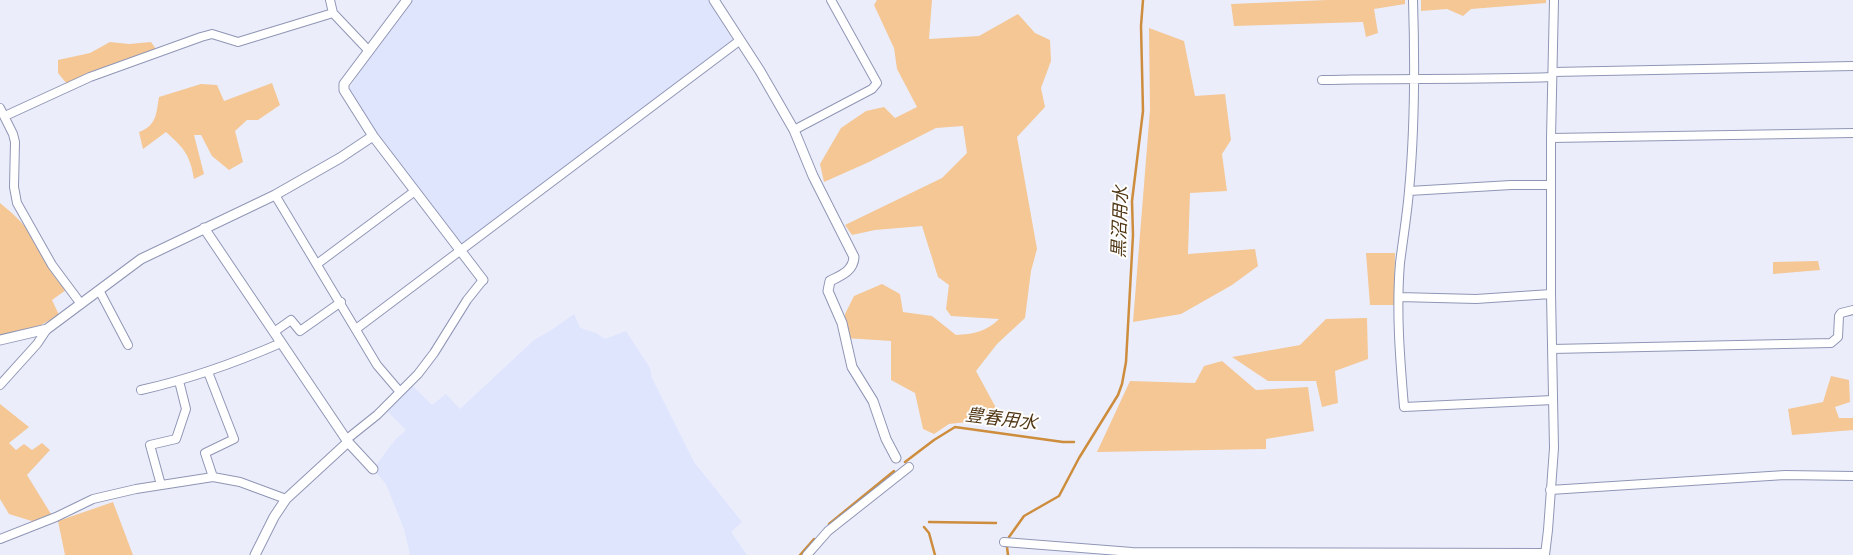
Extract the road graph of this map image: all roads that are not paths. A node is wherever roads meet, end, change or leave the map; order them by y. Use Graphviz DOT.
graph roads {
  1 [pos="330,0"];
  2 [pos="407,0"];
  3 [pos="714,0"];
  4 [pos="831,0"];
  5 [pos="1412,0"];
  6 [pos="1554,0"];
  7 [pos="333,13"];
  8 [pos="739,41"];
  9 [pos="369,51"];
  10 [pos="1853,66"];
  11 [pos="1553,75"];
  12 [pos="1414,78"];
  13 [pos="1322,80"];
  14 [pos="0,108"];
  15 [pos="5,116"];
  16 [pos="794,130"];
  17 [pos="1853,133"];
  18 [pos="373,136"];
  19 [pos="1551,138"];
  20 [pos="1551,185"];
  21 [pos="415,191"];
  22 [pos="1409,191"];
  23 [pos="275,195"];
  24 [pos="204,228"];
  25 [pos="460,250"];
  26 [pos="317,264"];
  27 [pos="483,280"];
  28 [pos="99,290"];
  29 [pos="1551,294"];
  30 [pos="1399,297"];
  31 [pos="340,302"];
  32 [pos="81,304"];
  33 [pos="1853,310"];
  34 [pos="47,329"];
  35 [pos="356,329"];
  36 [pos="274,332"];
  37 [pos="0,340"];
  38 [pos="281,343"];
  39 [pos="128,345"];
  40 [pos="1552,349"];
  41 [pos="208,372"];
  42 [pos="179,381"];
  43 [pos="0,385"];
  44 [pos="141,390"];
  45 [pos="400,392"];
  46 [pos="1553,400"];
  47 [pos="347,440"];
  48 [pos="896,458"];
  49 [pos="374,469"];
  50 [pos="1853,476"];
  51 [pos="213,477"];
  52 [pos="161,485"];
  53 [pos="1550,490"];
  54 [pos="286,499"];
  55 [pos="0,539"];
  56 [pos="1004,542"];
  57 [pos="1545,554"];
  58 [pos="255,555"];
  59 [pos="807,555"];
  1 -- 7 [label="street"];
  2 -- 9 [label="street"];
  3 -- 8 [label="street"];
  4 -- 16 [label="street"];
  5 -- 12 [label="street"];
  6 -- 11 [label="street"];
  7 -- 9 [label="street"];
  7 -- 15 [label="street"];
  8 -- 16 [label="street"];
  8 -- 25 [label="street"];
  9 -- 18 [label="street"];
  10 -- 11 [label="street"];
  11 -- 12 [label="street"];
  11 -- 19 [label="street"];
  12 -- 13 [label="street"];
  12 -- 22 [label="street"];
  14 -- 15 [label="street"];
  15 -- 32 [label="street"];
  16 -- 48 [label="street"];
  17 -- 19 [label="street"];
  18 -- 21 [label="street"];
  18 -- 23 [label="street"];
  19 -- 20 [label="street"];
  20 -- 22 [label="street"];
  20 -- 29 [label="street"];
  21 -- 25 [label="street"];
  21 -- 26 [label="street"];
  22 -- 30 [label="street"];
  23 -- 24 [label="street"];
  23 -- 26 [label="street"];
  24 -- 28 [label="street"];
  24 -- 36 [label="street"];
  25 -- 27 [label="street"];
  25 -- 35 [label="street"];
  26 -- 31 [label="street"];
  27 -- 45 [label="street"];
  28 -- 32 [label="street"];
  28 -- 39 [label="street"];
  29 -- 30 [label="street"];
  29 -- 40 [label="street"];
  30 -- 46 [label="street"];
  31 -- 35 [label="street"];
  31 -- 36 [label="street"];
  32 -- 34 [label="street"];
  33 -- 40 [label="street"];
  34 -- 37 [label="street"];
  34 -- 43 [label="street"];
  35 -- 45 [label="street"];
  36 -- 38 [label="street"];
  38 -- 41 [label="street"];
  38 -- 47 [label="street"];
  40 -- 46 [label="street"];
  41 -- 42 [label="street"];
  41 -- 51 [label="street"];
  42 -- 44 [label="street"];
  42 -- 52 [label="street"];
  45 -- 47 [label="street"];
  46 -- 53 [label="street"];
  47 -- 49 [label="street"];
  47 -- 54 [label="street"];
  48 -- 59 [label="street"];
  50 -- 53 [label="street"];
  51 -- 52 [label="street"];
  51 -- 54 [label="street"];
  52 -- 55 [label="street"];
  53 -- 57 [label="street"];
  54 -- 58 [label="street"];
  56 -- 57 [label="street"];
}
